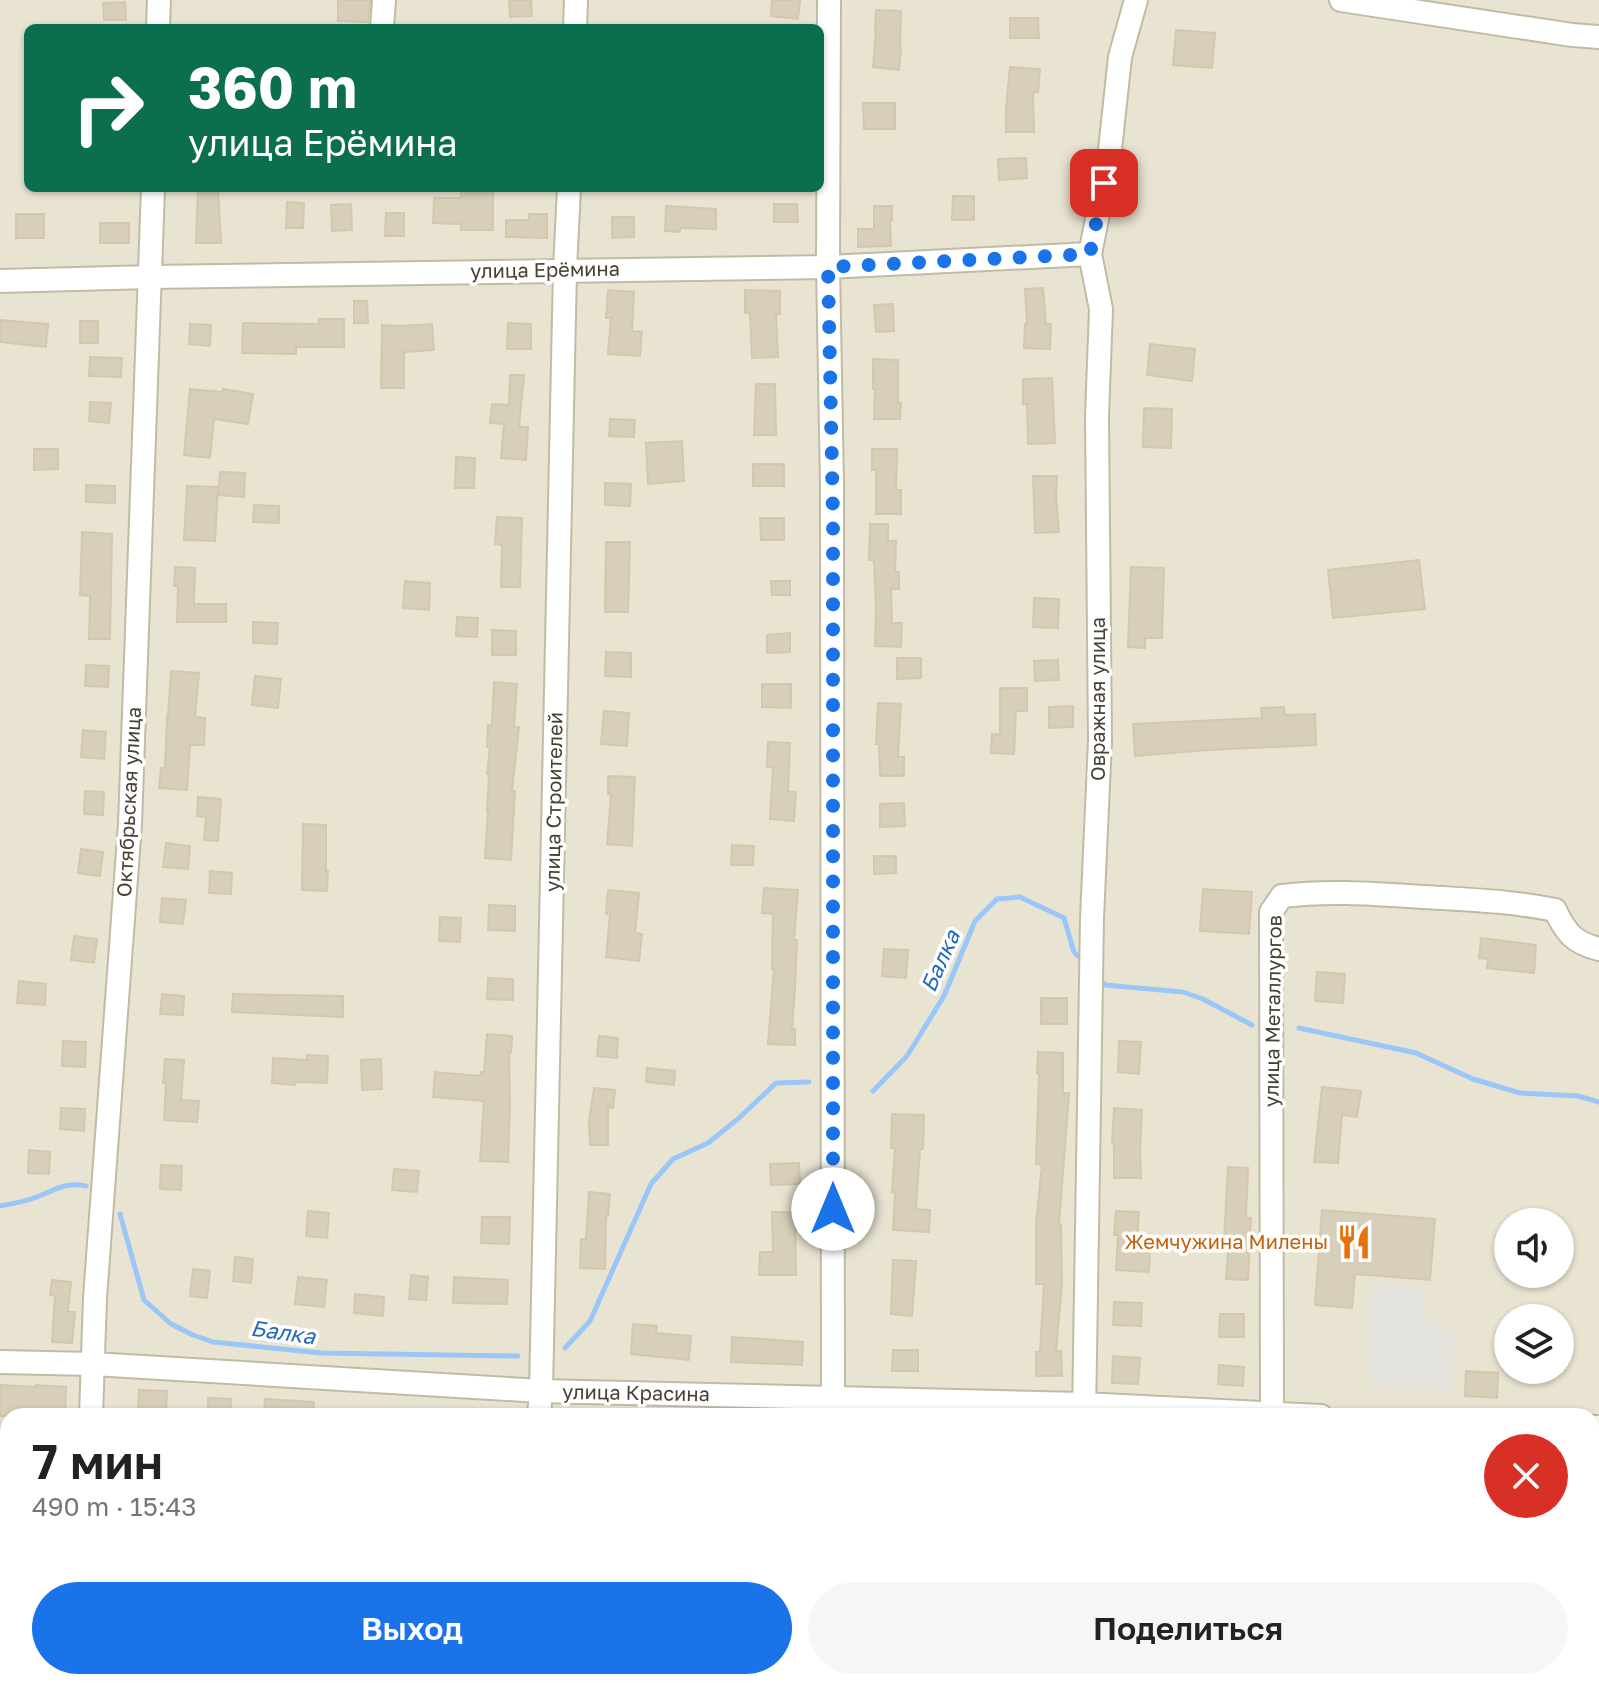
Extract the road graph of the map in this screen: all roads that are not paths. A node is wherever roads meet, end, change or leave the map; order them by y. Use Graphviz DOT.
graph roads {
  1 [pos="159,0"];
  2 [pos="384,0"];
  3 [pos="576,0"];
  4 [pos="829,0"];
  5 [pos="1136,0"];
  6 [pos="1341,0"];
  7 [pos="158,24"];
  8 [pos="382,24"];
  9 [pos="575,24"];
  10 [pos="1599,37"];
  11 [pos="153,192"];
  12 [pos="569,192"];
  13 [pos="1090,254"];
  14 [pos="828,267"];
  15 [pos="565,269"];
  16 [pos="151,277"];
  17 [pos="0,281"];
  18 [pos="1599,949"];
  19 [pos="0,1362"];
  20 [pos="93,1364"];
  21 [pos="541,1391"];
  22 [pos="833,1407"];
  23 [pos="91,1408"];
  24 [pos="540,1408"];
  25 [pos="917,1408"];
  26 [pos="1084,1408"];
  27 [pos="1272,1408"];
  1 -- 7 [label="street"];
  2 -- 8 [label="street"];
  3 -- 9 [label="street"];
  4 -- 14 [label="street"];
  5 -- 13 [label="street, Овражная улица"];
  6 -- 10 [label="street"];
  11 -- 16 [label="street, Октябрьская улица"];
  12 -- 15 [label="street, улица Строителей"];
  13 -- 14 [label="street, улица Ерёмина"];
  13 -- 26 [label="street, Овражная улица"];
  14 -- 15 [label="street, улица Ерёмина"];
  14 -- 22 [label="street"];
  15 -- 16 [label="street, улица Ерёмина"];
  15 -- 21 [label="street, улица Строителей"];
  16 -- 17 [label="street, улица Ерёмина"];
  16 -- 20 [label="street, Октябрьская улица"];
  18 -- 27 [label="street, улица Металлургов"];
  19 -- 20 [label="street, улица Красина"];
  20 -- 21 [label="street, улица Красина"];
  20 -- 23 [label="street, Октябрьская улица"];
  21 -- 22 [label="street, улица Красина"];
  21 -- 24 [label="street, улица Строителей"];
  22 -- 25 [label="street, улица Красина"];
}
